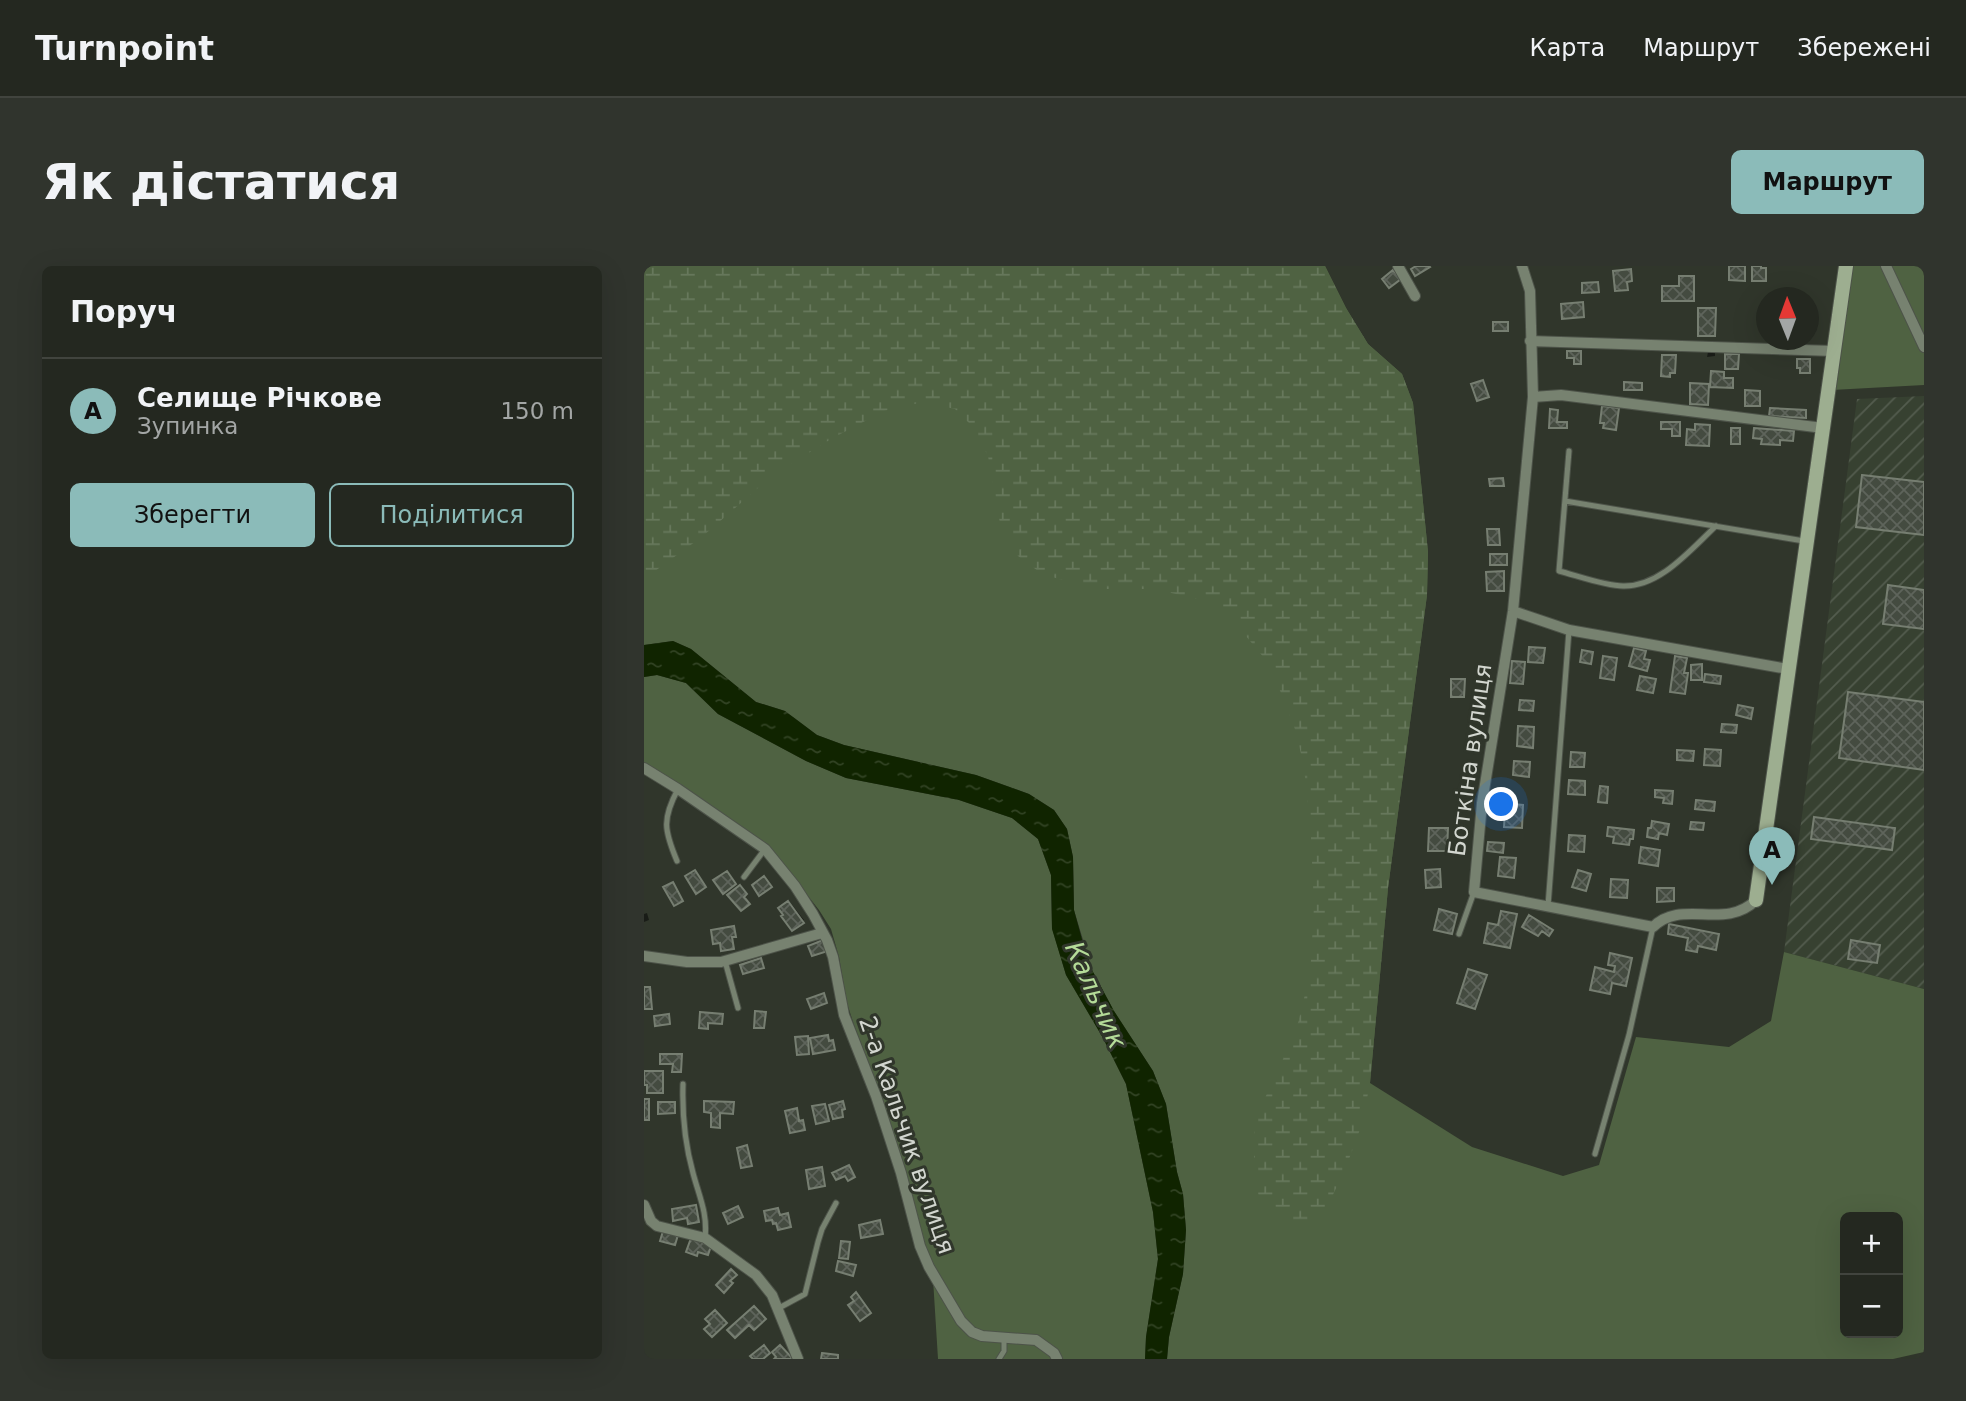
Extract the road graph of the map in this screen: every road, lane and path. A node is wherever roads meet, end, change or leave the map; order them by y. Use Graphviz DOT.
graph roads {
  1 [pos="1398,266"];
  2 [pos="1522,266"];
  3 [pos="1846,266"];
  4 [pos="1886,266"];
  5 [pos="1415,296"];
  6 [pos="1531,341"];
  7 [pos="1924,347"];
  8 [pos="1834,351"];
  9 [pos="1533,397"];
  10 [pos="1823,428"];
  11 [pos="1569,452"];
  12 [pos="1565,502"];
  13 [pos="1716,526"];
  14 [pos="1807,541"];
  15 [pos="1513,611"];
  16 [pos="1569,630"];
  17 [pos="1788,669"];
  18 [pos="644,768"];
  19 [pos="678,789"];
  20 [pos="765,849"];
  21 [pos="677,861"];
  22 [pos="744,877"];
  23 [pos="1474,892"];
  24 [pos="1756,900"];
  25 [pos="1548,906"];
  26 [pos="1653,927"];
  27 [pos="822,933"];
  28 [pos="1459,934"];
  29 [pos="644,956"];
  30 [pos="725,961"];
  31 [pos="738,1007"];
  32 [pos="683,1084"];
  33 [pos="1595,1154"];
  34 [pos="836,1203"];
  35 [pos="644,1205"];
  36 [pos="705,1238"];
  37 [pos="779,1308"];
  38 [pos="1004,1338"];
  39 [pos="798,1359"];
  40 [pos="999,1359"];
  41 [pos="1057,1359"];
  1 -- 5 [label="street"];
  2 -- 6 [label="street, Боткіна вулиця"];
  3 -- 8 [label="street"];
  4 -- 7 [label="street"];
  6 -- 8 [label="street"];
  6 -- 9 [label="street, Боткіна вулиця"];
  8 -- 10 [label="street"];
  9 -- 10 [label="street"];
  9 -- 15 [label="street, Боткіна вулиця"];
  10 -- 14 [label="street"];
  11 -- 12 [label="lane"];
  12 -- 13 [label="lane"];
  12 -- 13 [label="lane"];
  13 -- 14 [label="lane"];
  14 -- 17 [label="street"];
  15 -- 16 [label="street"];
  15 -- 23 [label="street, Боткіна вулиця"];
  16 -- 17 [label="street"];
  16 -- 25 [label="lane"];
  17 -- 24 [label="street"];
  18 -- 19 [label="street, 2-а Кальчик вулиця"];
  19 -- 20 [label="street, 2-а Кальчик вулиця"];
  19 -- 21 [label="lane"];
  20 -- 22 [label="lane"];
  20 -- 27 [label="street, 2-а Кальчик вулиця"];
  23 -- 25 [label="street, Боткіна вулиця"];
  23 -- 28 [label="lane"];
  24 -- 26 [label="street"];
  25 -- 26 [label="street, Боткіна вулиця"];
  26 -- 33 [label="lane"];
  27 -- 30 [label="street"];
  27 -- 38 [label="street, 2-а Кальчик вулиця"];
  29 -- 30 [label="street"];
  30 -- 31 [label="lane"];
  32 -- 36 [label="lane"];
  34 -- 37 [label="lane"];
  35 -- 36 [label="street"];
  36 -- 37 [label="street"];
  37 -- 39 [label="street"];
  38 -- 40 [label="lane"];
  38 -- 41 [label="street, 2-а Кальчик вулиця"];
}
